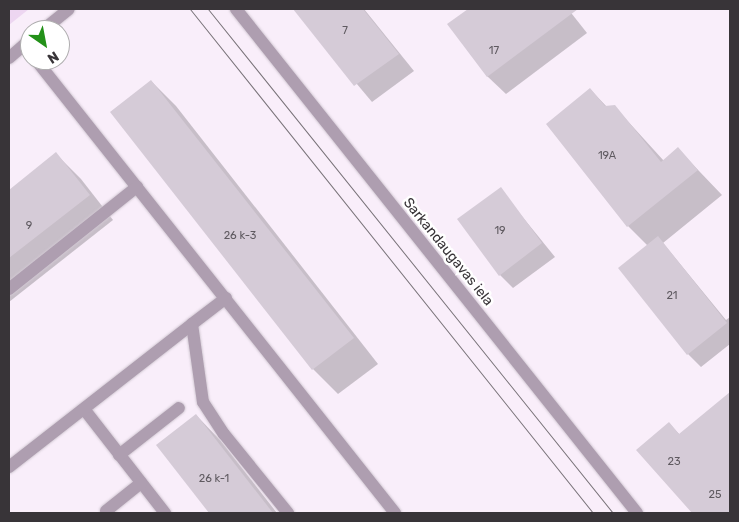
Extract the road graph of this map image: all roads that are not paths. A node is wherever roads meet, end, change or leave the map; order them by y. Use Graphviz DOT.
graph roads {
  1 [pos="69,9"];
  2 [pos="236,9"];
  3 [pos="55,20"];
  4 [pos="20,51"];
  5 [pos="9,58"];
  6 [pos="44,70"];
  7 [pos="137,187"];
  8 [pos="9,290"];
  9 [pos="226,298"];
  10 [pos="192,324"];
  11 [pos="179,408"];
  12 [pos="84,409"];
  13 [pos="119,455"];
  14 [pos="9,467"];
  15 [pos="141,483"];
  16 [pos="106,511"];
  17 [pos="165,513"];
  18 [pos="288,513"];
  19 [pos="396,513"];
  20 [pos="637,513"];
  1 -- 3 [label="street"];
  2 -- 20 [label="street, Sarkandaugavas iela"];
  4 -- 5 [label="street"];
  6 -- 7 [label="street"];
  7 -- 8 [label="street"];
  7 -- 9 [label="street"];
  9 -- 10 [label="street"];
  9 -- 19 [label="street"];
  10 -- 12 [label="street"];
  10 -- 18 [label="street"];
  11 -- 13 [label="street"];
  12 -- 13 [label="street"];
  12 -- 14 [label="street"];
  13 -- 15 [label="street"];
  15 -- 16 [label="street"];
  15 -- 17 [label="street"];
}
